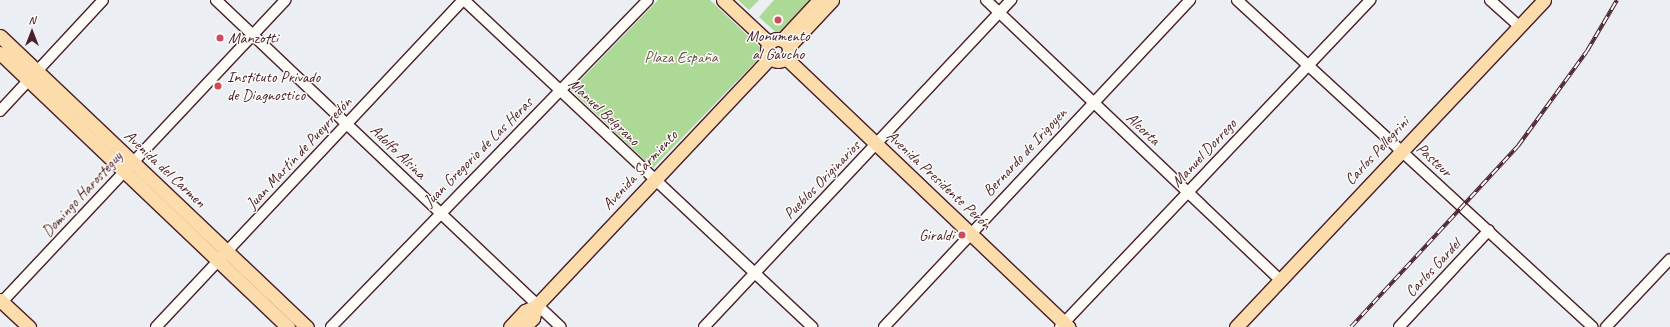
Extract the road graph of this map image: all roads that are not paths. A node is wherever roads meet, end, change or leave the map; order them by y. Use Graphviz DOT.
graph roads {
  1 [pos="103,0"];
  2 [pos="216,0"];
  3 [pos="285,0"];
  4 [pos="464,0"];
  5 [pos="648,0"];
  6 [pos="723,0"];
  7 [pos="818,0"];
  8 [pos="832,0"];
  9 [pos="986,0"];
  10 [pos="1011,0"];
  11 [pos="1190,0"];
  12 [pos="1237,0"];
  13 [pos="1370,0"];
  14 [pos="1490,0"];
  15 [pos="1544,0"];
  16 [pos="999,12"];
  17 [pos="1519,26"];
  18 [pos="252,35"];
  19 [pos="0,36"];
  20 [pos="769,42"];
  21 [pos="786,48"];
  22 [pos="0,53"];
  23 [pos="770,58"];
  24 [pos="1308,64"];
  25 [pos="33,76"];
  26 [pos="561,91"];
  27 [pos="1092,103"];
  28 [pos="0,111"];
  29 [pos="347,124"];
  30 [pos="877,144"];
  31 [pos="1401,151"];
  32 [pos="128,167"];
  33 [pos="655,180"];
  34 [pos="1188,192"];
  35 [pos="439,212"];
  36 [pos="1489,230"];
  37 [pos="971,232"];
  38 [pos="228,251"];
  39 [pos="1670,259"];
  40 [pos="218,261"];
  41 [pos="754,273"];
  42 [pos="1280,280"];
  43 [pos="1,304"];
  44 [pos="536,306"];
  45 [pos="1064,326"];
  46 [pos="18,327"];
  47 [pos="29,327"];
  48 [pos="156,327"];
  49 [pos="288,327"];
  50 [pos="307,327"];
  51 [pos="331,327"];
  52 [pos="510,327"];
  53 [pos="524,327"];
  54 [pos="560,327"];
  55 [pos="704,327"];
  56 [pos="812,327"];
  57 [pos="884,327"];
  58 [pos="1236,327"];
  59 [pos="1398,327"];
  60 [pos="1592,327"];
  61 [pos="1606,327"];
  1 -- 25 [label="street"];
  2 -- 18 [label="street, Adolfo Alsina"];
  3 -- 18 [label="street, Domingo Harosteguy"];
  4 -- 26 [label="street, Manuel Belgrano"];
  4 -- 29 [label="street, Juan Martín de Pueyrredón"];
  5 -- 26 [label="street, Juan Gregorio de Las Heras"];
  6 -- 20 [label="main road"];
  7 -- 21 [label="main road"];
  8 -- 21 [label="main road"];
  9 -- 16 [label="street, Alcorta"];
  10 -- 16 [label="street, Pueblos Originarios"];
  11 -- 27 [label="street, Bernardo de Irigoyen"];
  12 -- 24 [label="street, Pasteur"];
  13 -- 24 [label="street, Manuel Dorrego"];
  14 -- 17 [label="street"];
  15 -- 17 [label="main road, Carlos Pellegrini"];
  16 -- 27 [label="street, Alcorta"];
  16 -- 30 [label="street, Pueblos Originarios"];
  17 -- 31 [label="main road, Carlos Pellegrini"];
  18 -- 29 [label="street, Adolfo Alsina"];
  18 -- 32 [label="street, Domingo Harosteguy"];
  19 -- 25 [label="main road, Avenida del Carmen"];
  20 -- 21 [label="main road"];
  20 -- 23 [label="main road"];
  21 -- 23 [label="main road"];
  21 -- 30 [label="main road, Avenida Presidente Perón"];
  22 -- 25 [label="main road, Avenida del Carmen"];
  23 -- 33 [label="main road, Avenida Sarmiento"];
  24 -- 31 [label="street, Pasteur"];
  24 -- 34 [label="street, Manuel Dorrego"];
  25 -- 28 [label="street"];
  25 -- 32 [label="main road, Avenida del Carmen"];
  26 -- 33 [label="street, Manuel Belgrano"];
  26 -- 35 [label="street, Juan Gregorio de Las Heras"];
  27 -- 34 [label="street, Alcorta"];
  27 -- 37 [label="street, Bernardo de Irigoyen"];
  29 -- 35 [label="street, Adolfo Alsina"];
  29 -- 38 [label="street, Juan Martín de Pueyrredón"];
  30 -- 37 [label="main road, Avenida Presidente Perón"];
  30 -- 41 [label="street, Pueblos Originarios"];
  31 -- 36 [label="street, Pasteur"];
  31 -- 42 [label="main road, Carlos Pellegrini"];
  32 -- 38 [label="main road, Avenida del Carmen"];
  32 -- 40 [label="main road, Avenida del Carmen"];
  32 -- 43 [label="street, Domingo Harosteguy"];
  33 -- 41 [label="street, Manuel Belgrano"];
  33 -- 44 [label="main road, Avenida Sarmiento"];
  34 -- 42 [label="street, Alcorta"];
  34 -- 45 [label="street, Manuel Dorrego"];
  35 -- 44 [label="street, Adolfo Alsina"];
  35 -- 51 [label="street, Juan Gregorio de Las Heras"];
  36 -- 59 [label="street, Carlos Gardel"];
  36 -- 60 [label="street, Pasteur"];
  37 -- 45 [label="main road, Avenida Presidente Perón"];
  37 -- 57 [label="street, Bernardo de Irigoyen"];
  38 -- 40 [label="street, Juan Martín de Pueyrredón"];
  38 -- 50 [label="main road, Avenida del Carmen"];
  39 -- 61 [label="street"];
  40 -- 48 [label="street, Juan Martín de Pueyrredón"];
  40 -- 49 [label="main road, Avenida del Carmen"];
  41 -- 55 [label="street, Pueblos Originarios"];
  41 -- 56 [label="street, Manuel Belgrano"];
  42 -- 58 [label="main road, Carlos Pellegrini"];
  43 -- 46 [label="main road"];
  43 -- 47 [label="main road"];
  44 -- 52 [label="main road, Avenida Sarmiento"];
  44 -- 53 [label="main road, Avenida Sarmiento"];
  44 -- 54 [label="street, Adolfo Alsina"];
}
